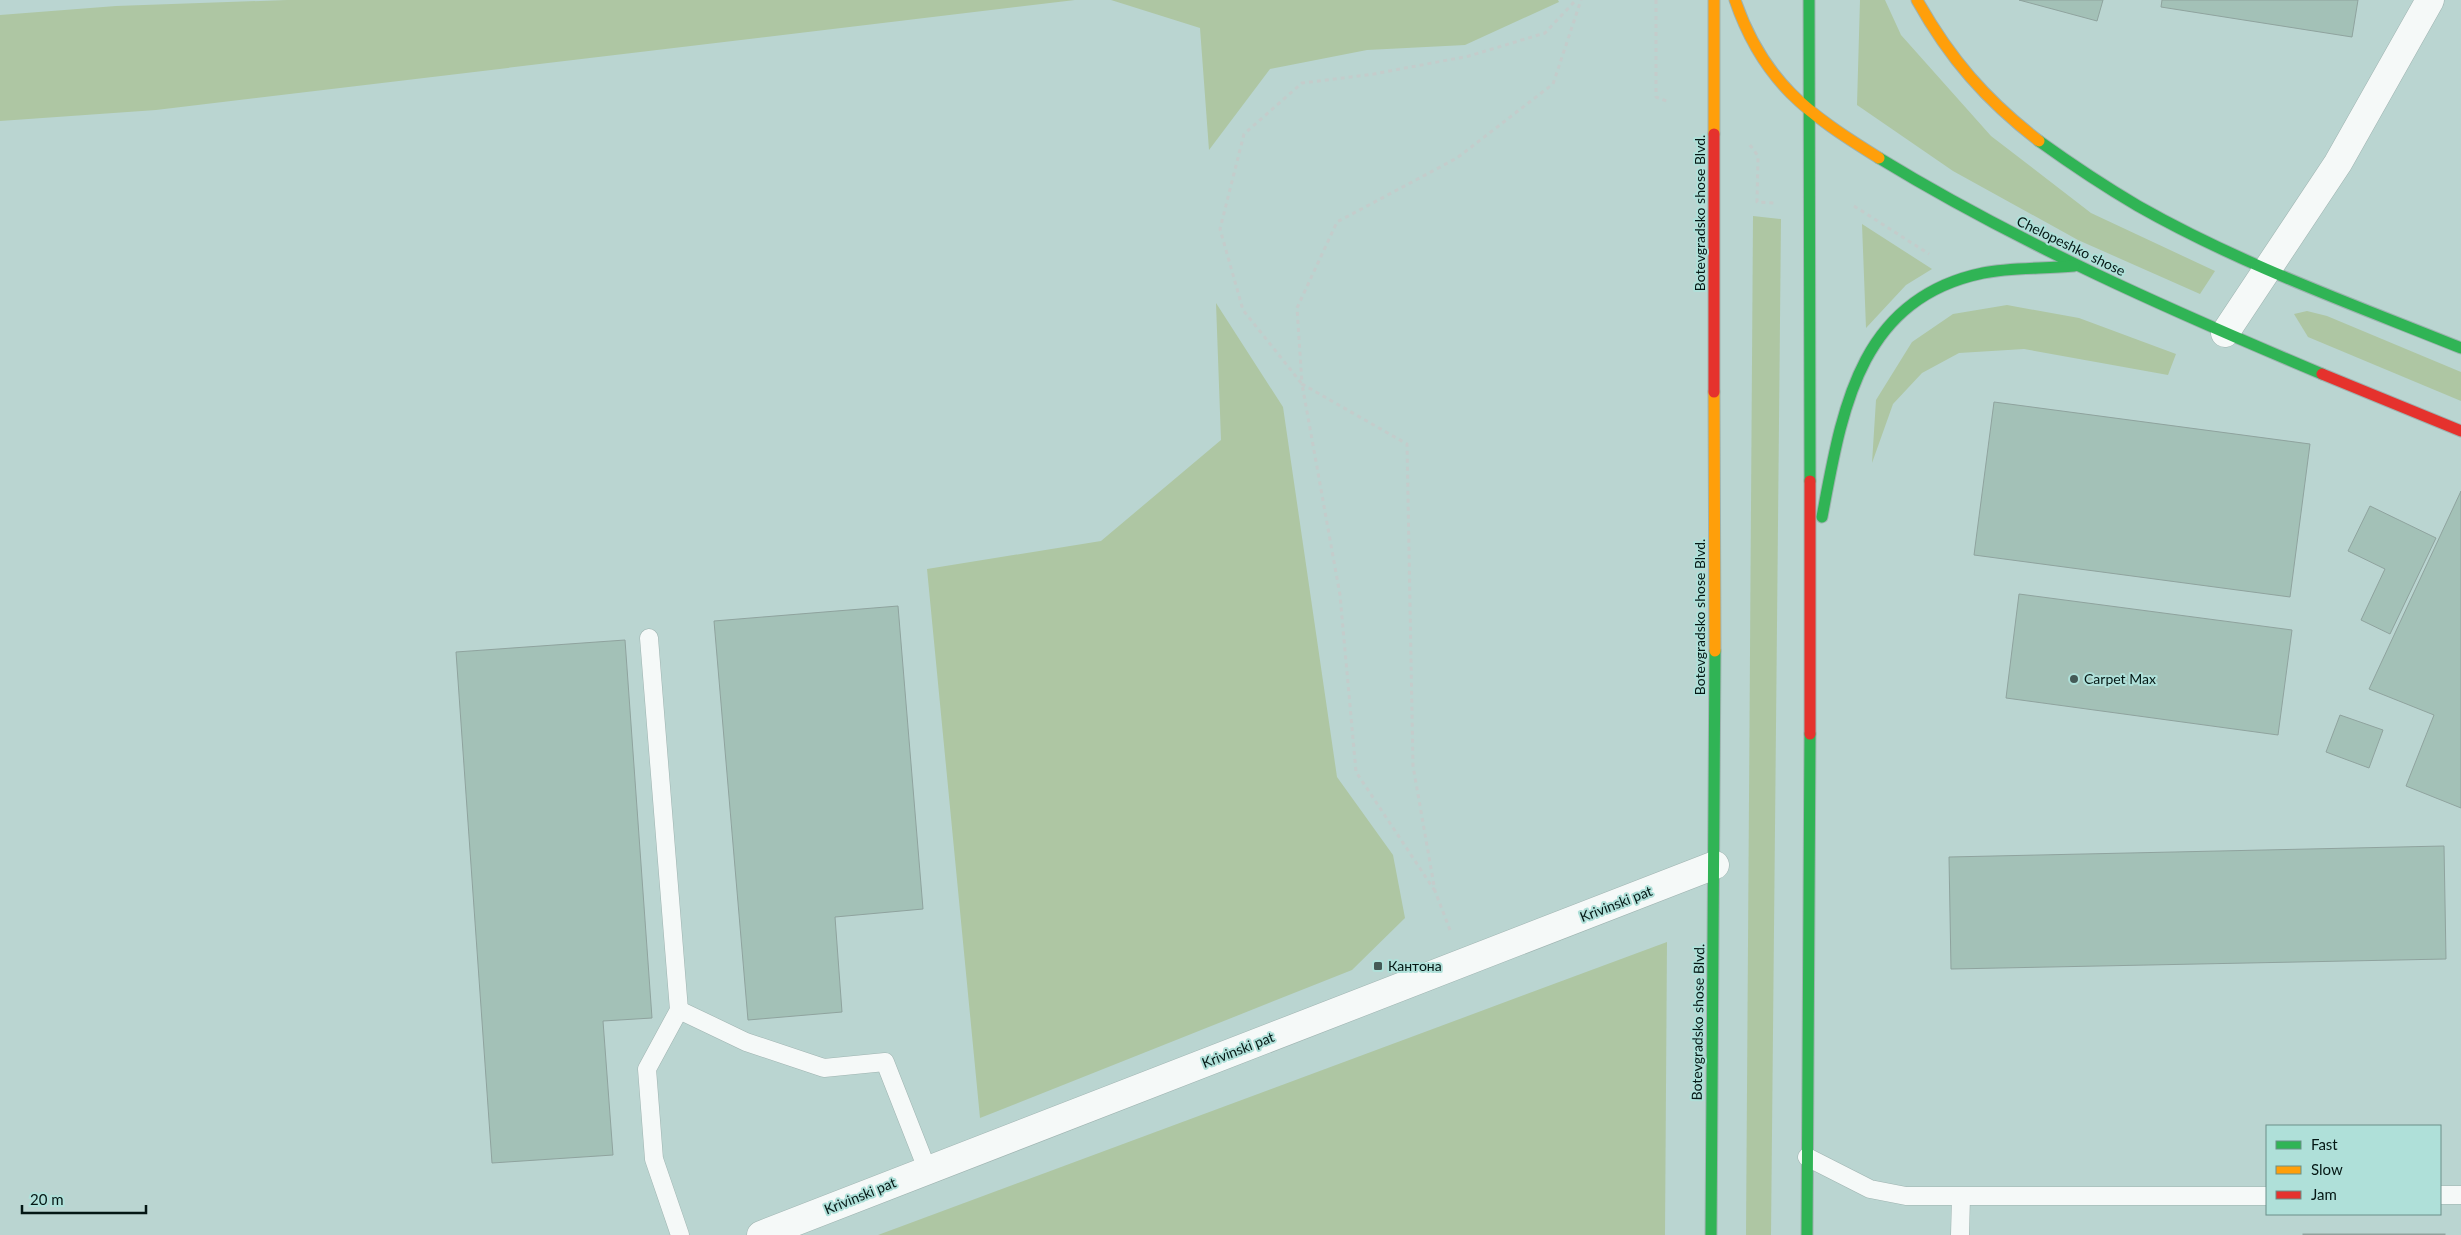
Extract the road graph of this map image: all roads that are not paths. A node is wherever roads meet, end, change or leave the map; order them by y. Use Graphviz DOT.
graph roads {
  1 [pos="1714,0"];
  2 [pos="1735,0"];
  3 [pos="1809,0"];
  4 [pos="1917,0"];
  5 [pos="2430,0"];
  6 [pos="1809,112"];
  7 [pos="2074,266"];
  8 [pos="2267,268"];
  9 [pos="2224,332"];
  10 [pos="2461,348"];
  11 [pos="2461,431"];
  12 [pos="1810,577"];
  13 [pos="649,638"];
  14 [pos="1715,865"];
  15 [pos="679,1010"];
  16 [pos="1807,1157"];
  17 [pos="928,1169"];
  18 [pos="2441,1195"];
  19 [pos="2461,1195"];
  20 [pos="2266,1196"];
  21 [pos="1960,1197"];
  22 [pos="680,1235"];
  23 [pos="762,1235"];
  24 [pos="1711,1235"];
  25 [pos="1807,1235"];
  26 [pos="1960,1235"];
  1 -- 14 [label="main road, Botevgradsko shose Blvd."];
  2 -- 6 [label="main road, Chelopeshko shose"];
  3 -- 6 [label="main road"];
  4 -- 8 [label="main road"];
  5 -- 8 [label="street"];
  6 -- 7 [label="main road, Chelopeshko shose"];
  6 -- 12 [label="main road"];
  7 -- 9 [label="main road, Chelopeshko shose"];
  7 -- 12 [label="main road"];
  8 -- 9 [label="street"];
  8 -- 10 [label="main road"];
  9 -- 11 [label="main road, Chelopeshko shose"];
  12 -- 16 [label="main road"];
  13 -- 15 [label="lane"];
  14 -- 17 [label="street, Krivinski pat"];
  14 -- 24 [label="main road, Botevgradsko shose Blvd."];
  15 -- 17 [label="lane"];
  15 -- 22 [label="lane"];
  16 -- 21 [label="lane"];
  16 -- 25 [label="main road"];
  17 -- 23 [label="street, Krivinski pat"];
  18 -- 19 [label="lane"];
  20 -- 21 [label="lane"];
  21 -- 26 [label="lane"];
}
